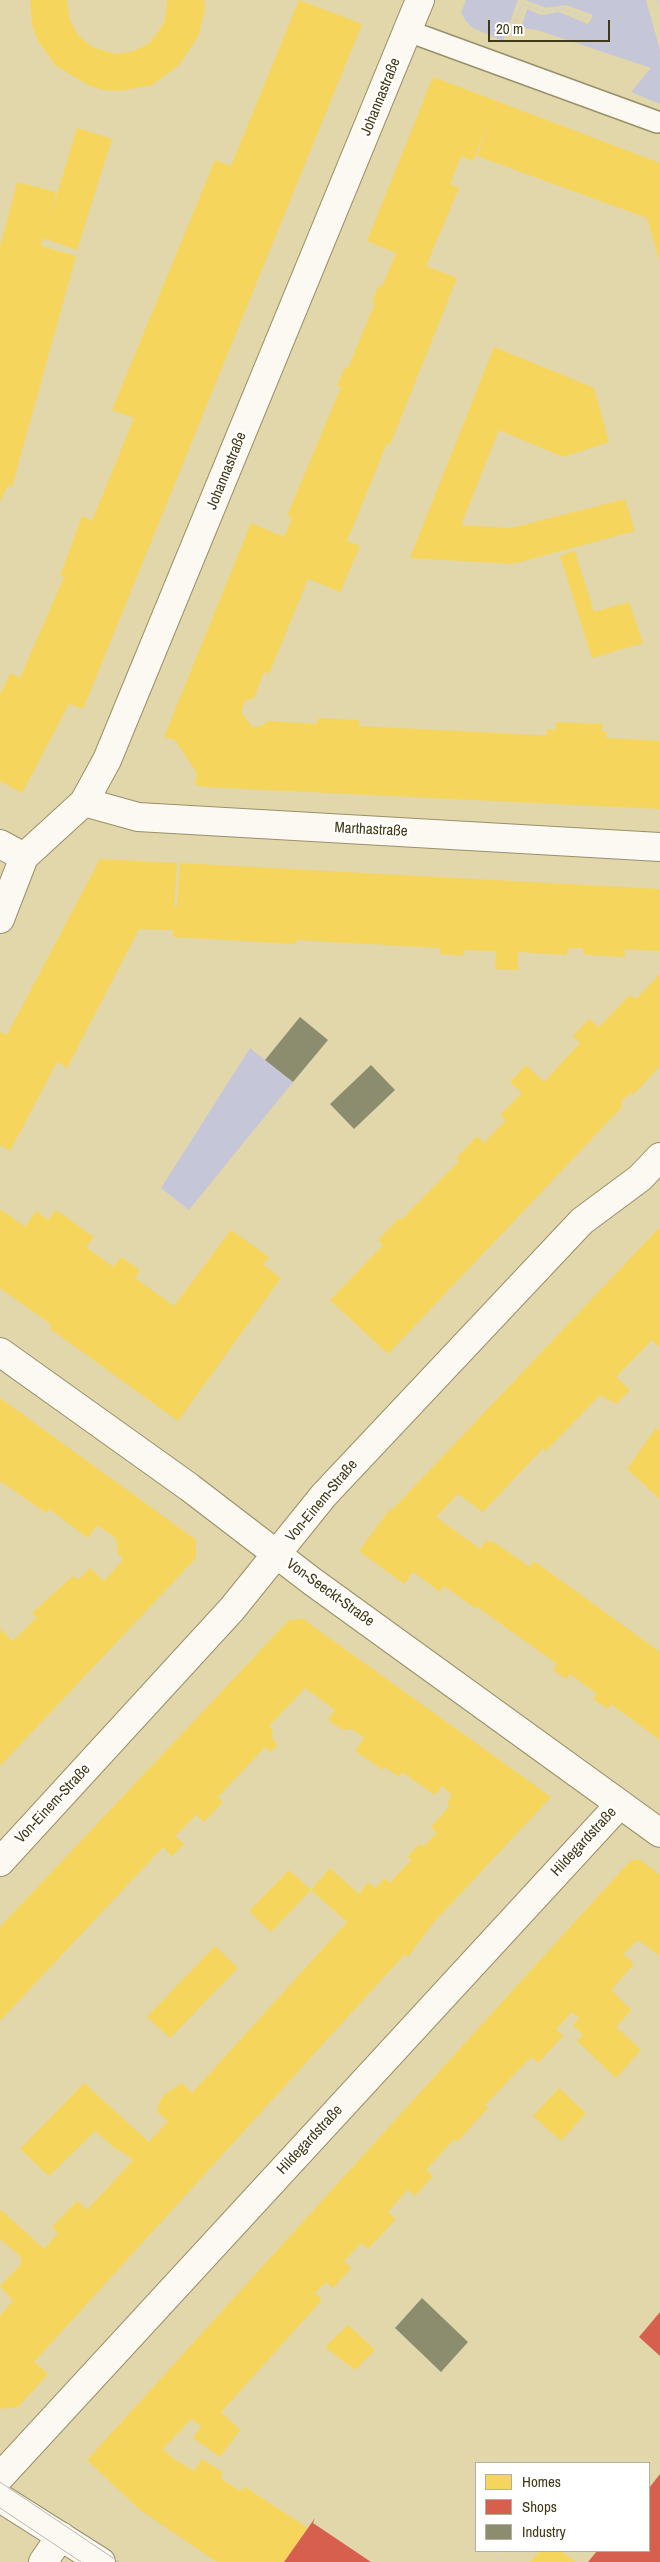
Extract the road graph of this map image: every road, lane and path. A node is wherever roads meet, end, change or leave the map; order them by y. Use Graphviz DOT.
graph roads {
  1 [pos="420,0"];
  2 [pos="657,0"];
  3 [pos="660,7"];
  4 [pos="587,19"];
  5 [pos="408,31"];
  6 [pos="499,64"];
  7 [pos="657,122"];
  8 [pos="84,802"];
  9 [pos="660,847"];
  10 [pos="12,851"];
  11 [pos="0,919"];
  12 [pos="660,1157"];
  13 [pos="0,1352"];
  14 [pos="277,1555"];
  15 [pos="620,1804"];
  16 [pos="660,1832"];
  17 [pos="0,1862"];
  18 [pos="0,2477"];
  19 [pos="0,2498"];
  20 [pos="61,2536"];
  21 [pos="497,2558"];
  22 [pos="43,2562"];
  23 [pos="101,2562"];
  24 [pos="502,2562"];
  1 -- 5 [label="street, Johannastraße"];
  2 -- 3 [label="path"];
  4 -- 6 [label="path"];
  5 -- 6 [label="lane"];
  5 -- 8 [label="street, Johannastraße"];
  6 -- 7 [label="lane"];
  8 -- 9 [label="street, Marthastraße"];
  8 -- 10 [label="street, Johannastraße"];
  10 -- 11 [label="street, Johannastraße"];
  12 -- 14 [label="street, Von-Einem-Straße"];
  13 -- 14 [label="street, Von-Seeckt-Straße"];
  14 -- 15 [label="street, Von-Seeckt-Straße"];
  14 -- 17 [label="street, Von-Einem-Straße"];
  15 -- 16 [label="street, Von-Seeckt-Straße"];
  15 -- 18 [label="street, Hildegardstraße"];
  19 -- 20 [label="street"];
  20 -- 22 [label="street"];
  20 -- 23 [label="street"];
  21 -- 24 [label="path"];
}
